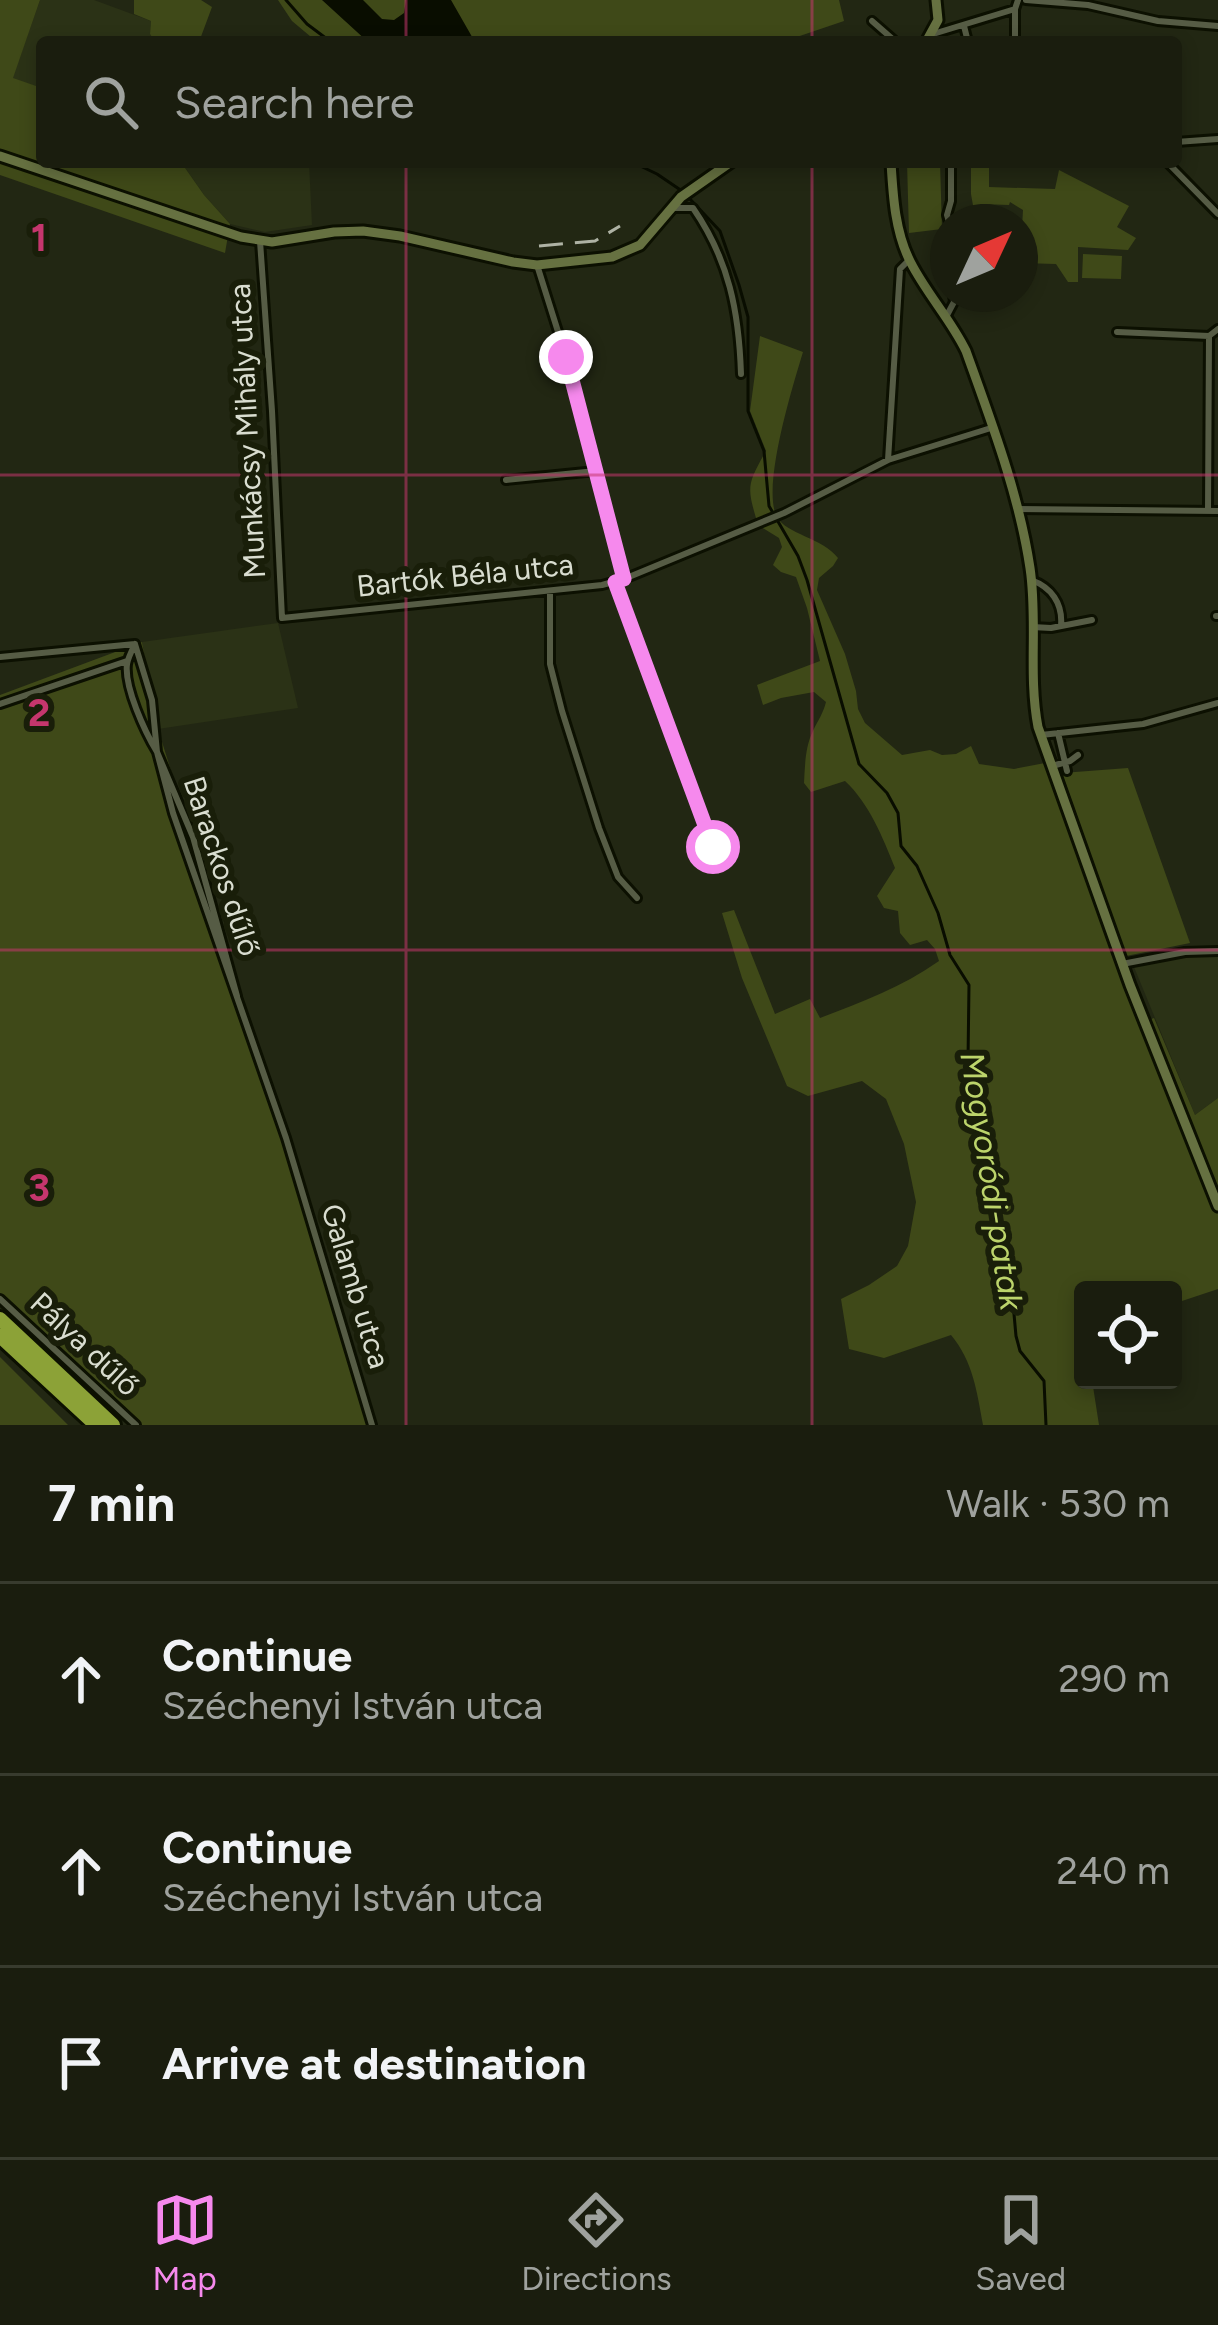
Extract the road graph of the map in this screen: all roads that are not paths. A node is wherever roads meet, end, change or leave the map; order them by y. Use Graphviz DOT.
graph roads {
  1 [pos="936,0"];
  2 [pos="1020,3"];
  3 [pos="872,21"];
  4 [pos="964,26"];
  5 [pos="1218,26"];
  6 [pos="889,36"];
  7 [pos="931,36"];
  8 [pos="936,36"];
  9 [pos="966,36"];
  10 [pos="1016,36"];
  11 [pos="1218,139"];
  12 [pos="1182,142"];
  13 [pos="0,156"];
  14 [pos="722,168"];
  15 [pos="892,168"];
  16 [pos="951,168"];
  17 [pos="1173,168"];
  18 [pos="951,204"];
  19 [pos="671,208"];
  20 [pos="1218,214"];
  21 [pos="260,241"];
  22 [pos="909,260"];
  23 [pos="537,265"];
  24 [pos="949,312"];
  25 [pos="946,317"];
  26 [pos="1218,329"];
  27 [pos="1117,332"];
  28 [pos="1209,336"];
  29 [pos="741,374"];
  30 [pos="991,428"];
  31 [pos="888,460"];
  32 [pos="596,471"];
  33 [pos="506,480"];
  34 [pos="1017,509"];
  35 [pos="1213,510"];
  36 [pos="619,580"];
  37 [pos="1031,580"];
  38 [pos="550,591"];
  39 [pos="282,618"];
  40 [pos="1092,620"];
  41 [pos="1061,626"];
  42 [pos="1032,627"];
  43 [pos="135,644"];
  44 [pos="0,658"];
  45 [pos="127,661"];
  46 [pos="0,704"];
  47 [pos="1217,707"];
  48 [pos="1058,733"];
  49 [pos="1041,735"];
  50 [pos="157,752"];
  51 [pos="1078,755"];
  52 [pos="1052,766"];
  53 [pos="1066,766"];
  54 [pos="713,847"];
  55 [pos="637,898"];
  56 [pos="1218,951"];
  57 [pos="1122,964"];
  58 [pos="292,1162"];
  59 [pos="1218,1206"];
  60 [pos="0,1299"];
  61 [pos="0,1318"];
  62 [pos="0,1336"];
  63 [pos="96,1425"];
  64 [pos="113,1425"];
  65 [pos="136,1425"];
  66 [pos="372,1425"];
  1 -- 7 [label="main road"];
  2 -- 4 [label="street"];
  2 -- 5 [label="street"];
  2 -- 10 [label="street"];
  3 -- 6 [label="street"];
  4 -- 8 [label="street"];
  4 -- 9 [label="street"];
  11 -- 12 [label="street"];
  13 -- 21 [label="main road"];
  14 -- 19 [label="main road"];
  15 -- 22 [label="main road"];
  16 -- 18 [label="street"];
  17 -- 20 [label="street"];
  19 -- 23 [label="main road"];
  19 -- 29 [label="street"];
  21 -- 23 [label="main road"];
  21 -- 39 [label="street, Munkácsy Mihály utca"];
  22 -- 25 [label="main road"];
  22 -- 31 [label="street"];
  23 -- 32 [label="street"];
  24 -- 25 [label="street"];
  25 -- 30 [label="main road"];
  26 -- 28 [label="street"];
  27 -- 28 [label="street"];
  28 -- 35 [label="street"];
  30 -- 31 [label="street, Bartók Béla utca"];
  30 -- 34 [label="main road"];
  31 -- 36 [label="street, Bartók Béla utca"];
  32 -- 33 [label="street"];
  32 -- 36 [label="street"];
  34 -- 35 [label="street"];
  34 -- 37 [label="main road"];
  36 -- 38 [label="street, Bartók Béla utca"];
  36 -- 54 [label="street"];
  37 -- 41 [label="street"];
  37 -- 42 [label="main road"];
  38 -- 39 [label="street, Bartók Béla utca"];
  38 -- 55 [label="street"];
  40 -- 41 [label="street"];
  41 -- 42 [label="street"];
  42 -- 49 [label="main road"];
  43 -- 44 [label="street"];
  43 -- 45 [label="street"];
  43 -- 50 [label="street, Barackos dűlő"];
  45 -- 46 [label="street"];
  45 -- 50 [label="street, Barackos dűlő"];
  47 -- 48 [label="street"];
  48 -- 49 [label="street"];
  48 -- 53 [label="street"];
  49 -- 52 [label="main road"];
  50 -- 58 [label="street, Barackos dűlő"];
  51 -- 53 [label="street"];
  52 -- 53 [label="street"];
  52 -- 57 [label="main road"];
  56 -- 57 [label="street"];
  57 -- 59 [label="main road"];
  58 -- 66 [label="street, Galamb utca"];
  60 -- 65 [label="street, Pálya dűlő"];
  61 -- 64 [label="highway"];
  62 -- 63 [label="highway"];
}
